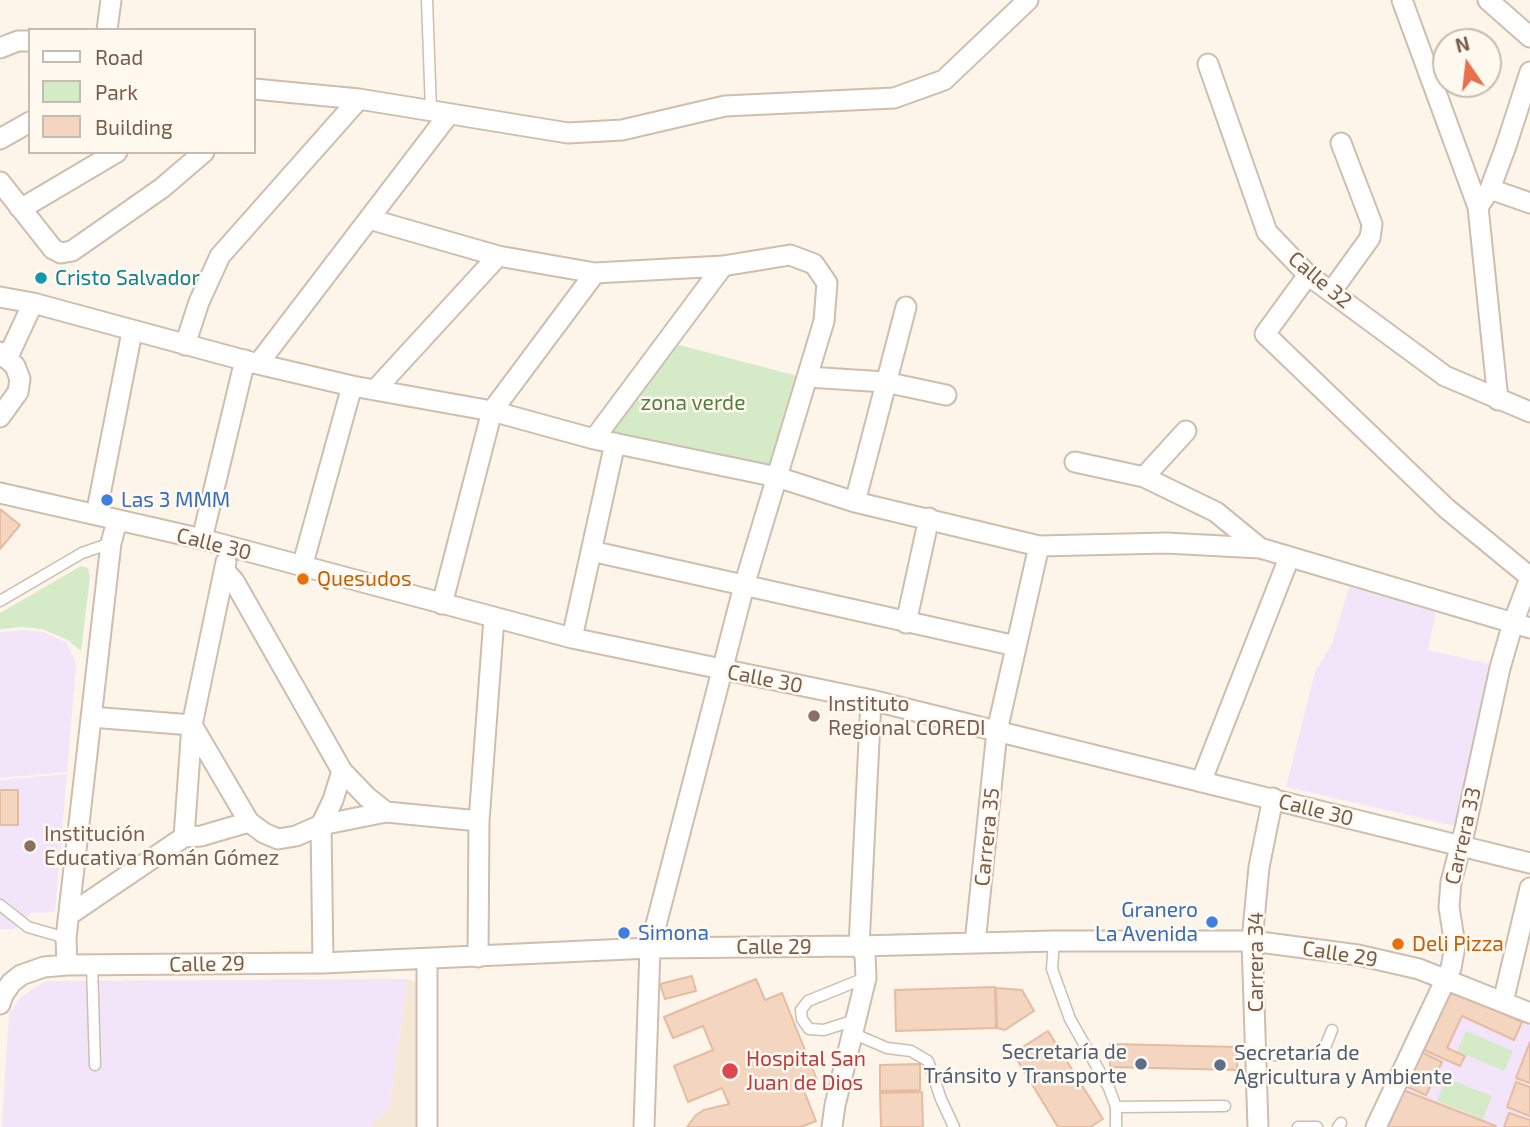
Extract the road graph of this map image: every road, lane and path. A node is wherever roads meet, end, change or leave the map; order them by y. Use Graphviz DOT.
graph roads {
  1 [pos="111,0"];
  2 [pos="427,0"];
  3 [pos="1028,0"];
  4 [pos="1402,0"];
  5 [pos="1488,0"];
  6 [pos="107,28"];
  7 [pos="1530,37"];
  8 [pos="28,41"];
  9 [pos="0,48"];
  10 [pos="1208,64"];
  11 [pos="1530,72"];
  12 [pos="256,91"];
  13 [pos="359,99"];
  14 [pos="440,113"];
  15 [pos="28,122"];
  16 [pos="0,139"];
  17 [pos="1341,143"];
  18 [pos="114,154"];
  19 [pos="202,154"];
  20 [pos="0,182"];
  21 [pos="1490,189"];
  22 [pos="1530,203"];
  23 [pos="19,207"];
  24 [pos="1478,207"];
  25 [pos="369,219"];
  26 [pos="498,256"];
  27 [pos="723,266"];
  28 [pos="595,273"];
  29 [pos="1308,275"];
  30 [pos="1331,292"];
  31 [pos="0,297"];
  32 [pos="33,303"];
  33 [pos="906,307"];
  34 [pos="132,332"];
  35 [pos="184,345"];
  36 [pos="4,356"];
  37 [pos="252,362"];
  38 [pos="808,377"];
  39 [pos="885,382"];
  40 [pos="352,386"];
  41 [pos="375,390"];
  42 [pos="946,395"];
  43 [pos="1498,400"];
  44 [pos="492,411"];
  45 [pos="1530,412"];
  46 [pos="0,417"];
  47 [pos="1186,431"];
  48 [pos="594,439"];
  49 [pos="615,443"];
  50 [pos="1075,462"];
  51 [pos="777,477"];
  52 [pos="1144,477"];
  53 [pos="0,493"];
  54 [pos="855,502"];
  55 [pos="96,515"];
  56 [pos="929,518"];
  57 [pos="117,522"];
  58 [pos="202,539"];
  59 [pos="111,543"];
  60 [pos="1039,546"];
  61 [pos="228,547"];
  62 [pos="1260,548"];
  63 [pos="591,551"];
  64 [pos="1289,558"];
  65 [pos="302,567"];
  66 [pos="225,571"];
  67 [pos="1530,577"];
  68 [pos="744,586"];
  69 [pos="0,601"];
  70 [pos="442,604"];
  71 [pos="494,618"];
  72 [pos="906,622"];
  73 [pos="1521,626"];
  74 [pos="572,638"];
  75 [pos="1016,646"];
  76 [pos="723,670"];
  77 [pos="871,700"];
  78 [pos="91,717"];
  79 [pos="192,725"];
  80 [pos="997,731"];
  81 [pos="342,771"];
  82 [pos="1201,782"];
  83 [pos="1272,798"];
  84 [pos="386,813"];
  85 [pos="479,821"];
  86 [pos="249,822"];
  87 [pos="321,825"];
  88 [pos="184,837"];
  89 [pos="1461,846"];
  90 [pos="1530,863"];
  91 [pos="1530,888"];
  92 [pos="0,905"];
  93 [pos="69,915"];
  94 [pos="66,938"];
  95 [pos="1252,941"];
  96 [pos="1054,942"];
  97 [pos="975,943"];
  98 [pos="859,946"];
  99 [pos="650,948"];
  100 [pos="478,957"];
  101 [pos="427,960"];
  102 [pos="323,963"];
  103 [pos="67,965"];
  104 [pos="92,965"];
  105 [pos="866,978"];
  106 [pos="1446,980"];
  107 [pos="1503,1002"];
  108 [pos="0,1004"];
  109 [pos="1530,1013"];
  110 [pos="853,1026"];
  111 [pos="1332,1030"];
  112 [pos="1258,1056"];
  113 [pos="95,1065"];
  114 [pos="1116,1107"];
  115 [pos="1225,1107"];
  116 [pos="427,1127"];
  117 [pos="644,1127"];
  118 [pos="832,1127"];
  119 [pos="954,1127"];
  120 [pos="1116,1127"];
  121 [pos="1258,1127"];
  122 [pos="1297,1127"];
  123 [pos="1317,1127"];
  124 [pos="1376,1127"];
  1 -- 6 [label="street"];
  2 -- 14 [label="lane"];
  3 -- 14 [label="street"];
  4 -- 24 [label="street"];
  5 -- 7 [label="street"];
  8 -- 9 [label="street"];
  10 -- 29 [label="street, Calle 32"];
  11 -- 21 [label="street"];
  12 -- 13 [label="street"];
  13 -- 14 [label="street"];
  13 -- 35 [label="street"];
  14 -- 25 [label="street"];
  15 -- 16 [label="street"];
  17 -- 30 [label="street"];
  18 -- 23 [label="street"];
  19 -- 23 [label="street"];
  20 -- 23 [label="street"];
  21 -- 22 [label="street"];
  21 -- 24 [label="street"];
  24 -- 43 [label="street"];
  25 -- 26 [label="street"];
  25 -- 37 [label="street"];
  26 -- 28 [label="street"];
  26 -- 41 [label="street"];
  27 -- 28 [label="street"];
  27 -- 38 [label="street"];
  27 -- 48 [label="street"];
  28 -- 44 [label="street"];
  29 -- 30 [label="street, Calle 32"];
  29 -- 67 [label="street"];
  30 -- 43 [label="street, Calle 32"];
  31 -- 32 [label="street"];
  32 -- 34 [label="street"];
  32 -- 36 [label="street"];
  33 -- 39 [label="street"];
  34 -- 35 [label="street"];
  34 -- 55 [label="street"];
  35 -- 37 [label="street"];
  36 -- 46 [label="street"];
  37 -- 40 [label="street"];
  37 -- 58 [label="street"];
  38 -- 39 [label="street"];
  38 -- 51 [label="street"];
  39 -- 42 [label="street"];
  39 -- 54 [label="street"];
  40 -- 41 [label="street"];
  40 -- 65 [label="street"];
  41 -- 44 [label="street"];
  43 -- 45 [label="street, Calle 32"];
  44 -- 48 [label="street"];
  44 -- 70 [label="street"];
  47 -- 52 [label="street"];
  48 -- 49 [label="street"];
  49 -- 51 [label="street"];
  49 -- 63 [label="street"];
  50 -- 52 [label="street"];
  51 -- 54 [label="street"];
  51 -- 68 [label="street"];
  52 -- 62 [label="street"];
  53 -- 55 [label="street, Calle 30"];
  54 -- 56 [label="street"];
  55 -- 57 [label="street, Calle 30"];
  56 -- 60 [label="street"];
  56 -- 72 [label="street"];
  57 -- 58 [label="street, Calle 30"];
  57 -- 59 [label="street"];
  58 -- 61 [label="street, Calle 30"];
  59 -- 69 [label="lane"];
  59 -- 78 [label="street"];
  60 -- 62 [label="street"];
  60 -- 75 [label="street, Carrera 35"];
  61 -- 65 [label="street, Calle 30"];
  61 -- 66 [label="street"];
  62 -- 64 [label="street"];
  63 -- 68 [label="street"];
  63 -- 74 [label="street"];
  64 -- 73 [label="street"];
  64 -- 82 [label="street"];
  65 -- 70 [label="street, Calle 30"];
  66 -- 79 [label="street"];
  66 -- 81 [label="street"];
  67 -- 73 [label="street, Carrera 33"];
  68 -- 72 [label="street"];
  68 -- 76 [label="street"];
  70 -- 71 [label="street, Calle 30"];
  71 -- 74 [label="street, Calle 30"];
  71 -- 85 [label="street"];
  72 -- 75 [label="street"];
  73 -- 89 [label="street, Carrera 33"];
  74 -- 76 [label="street, Calle 30"];
  75 -- 80 [label="street, Carrera 35"];
  76 -- 77 [label="street, Calle 30"];
  76 -- 99 [label="street"];
  77 -- 80 [label="street, Calle 30"];
  77 -- 98 [label="street"];
  78 -- 79 [label="street"];
  78 -- 93 [label="street"];
  79 -- 86 [label="street"];
  79 -- 88 [label="street"];
  80 -- 82 [label="street, Calle 30"];
  80 -- 97 [label="street, Carrera 35"];
  81 -- 84 [label="street"];
  81 -- 87 [label="street"];
  82 -- 83 [label="street, Calle 30"];
  83 -- 89 [label="street, Calle 30"];
  83 -- 95 [label="street, Carrera 34"];
  84 -- 85 [label="street"];
  84 -- 87 [label="street"];
  85 -- 100 [label="street"];
  86 -- 87 [label="street"];
  86 -- 88 [label="street"];
  87 -- 102 [label="street"];
  88 -- 93 [label="street"];
  89 -- 90 [label="street, Calle 30"];
  89 -- 106 [label="street, Carrera 33"];
  91 -- 107 [label="street"];
  92 -- 94 [label="lane"];
  93 -- 94 [label="street"];
  94 -- 103 [label="street"];
  95 -- 96 [label="street, Calle 29"];
  95 -- 106 [label="street, Calle 29"];
  95 -- 112 [label="street, Carrera 34"];
  96 -- 97 [label="street, Calle 29"];
  96 -- 114 [label="lane"];
  97 -- 98 [label="street, Calle 29"];
  98 -- 99 [label="street, Calle 29"];
  98 -- 105 [label="street"];
  99 -- 100 [label="street, Calle 29"];
  99 -- 117 [label="street"];
  100 -- 101 [label="street, Calle 29"];
  101 -- 102 [label="street, Calle 29"];
  101 -- 116 [label="street"];
  102 -- 104 [label="street, Calle 29"];
  103 -- 104 [label="street, Calle 29"];
  103 -- 108 [label="street, Calle 29"];
  104 -- 113 [label="lane"];
  105 -- 110 [label="street"];
  105 -- 110 [label="lane"];
  106 -- 107 [label="street, Calle 29"];
  106 -- 124 [label="street, Carrera 33"];
  107 -- 109 [label="street, Calle 29"];
  110 -- 118 [label="street"];
  110 -- 119 [label="lane"];
  111 -- 112 [label="lane"];
  112 -- 121 [label="street, Carrera 34"];
  114 -- 115 [label="lane"];
  114 -- 120 [label="lane"];
  122 -- 123 [label="lane"];
}
